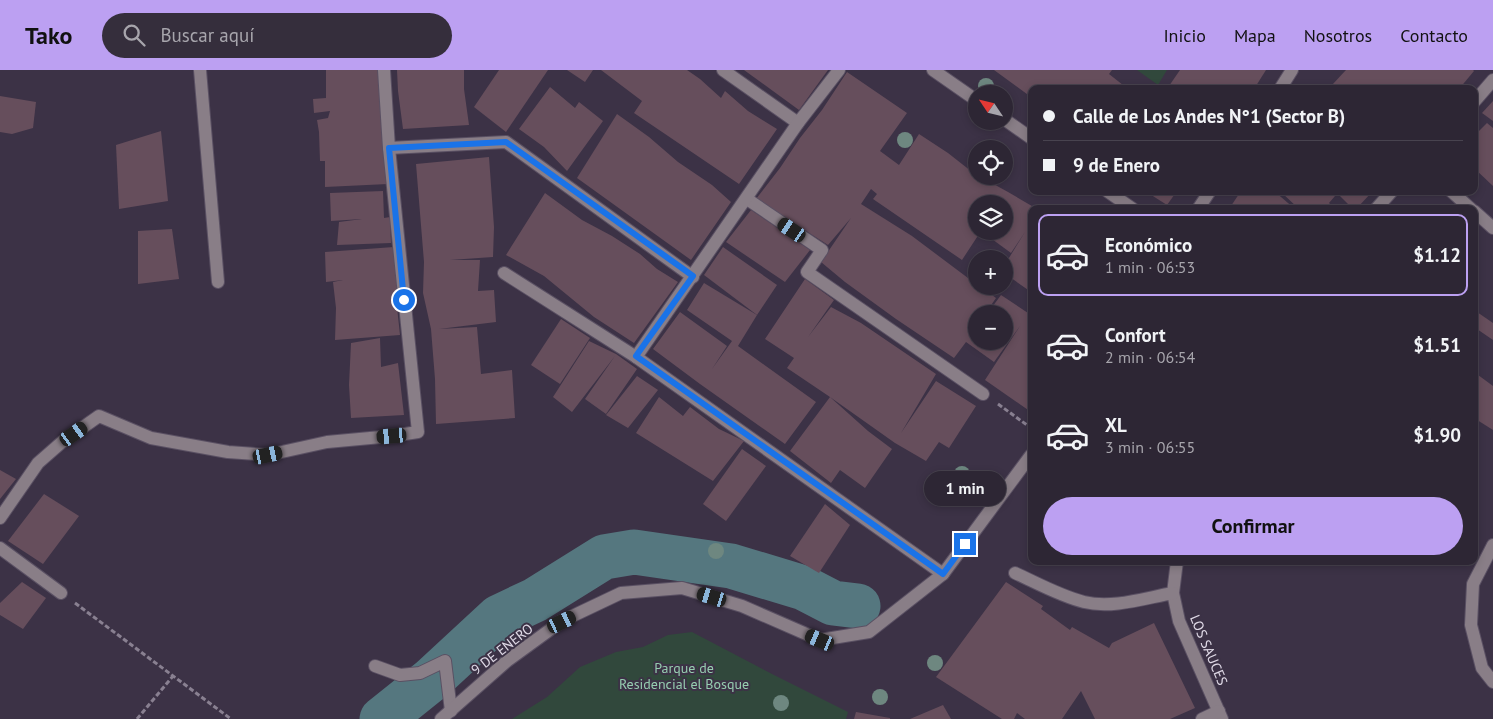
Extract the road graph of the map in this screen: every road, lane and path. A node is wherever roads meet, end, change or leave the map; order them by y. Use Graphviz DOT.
graph roads {
  1 [pos="200,70"];
  2 [pos="384,70"];
  3 [pos="723,70"];
  4 [pos="839,70"];
  5 [pos="934,70"];
  6 [pos="1292,70"];
  7 [pos="1493,80"];
  8 [pos="1283,85"];
  9 [pos="968,94"];
  10 [pos="1478,97"];
  11 [pos="798,123"];
  12 [pos="1013,125"];
  13 [pos="1028,136"];
  14 [pos="389,148"];
  15 [pos="1114,195"];
  16 [pos="1388,195"];
  17 [pos="1455,195"];
  18 [pos="747,199"];
  19 [pos="1127,205"];
  20 [pos="1380,205"];
  21 [pos="1466,205"];
  22 [pos="1478,215"];
  23 [pos="1493,228"];
  24 [pos="504,273"];
  25 [pos="693,276"];
  26 [pos="218,282"];
  27 [pos="636,356"];
  28 [pos="983,394"];
  29 [pos="1028,426"];
  30 [pos="1028,459"];
  31 [pos="0,518"];
  32 [pos="1493,545"];
  33 [pos="0,548"];
  34 [pos="1176,565"];
  35 [pos="1015,573"];
  36 [pos="943,574"];
  37 [pos="61,593"];
  38 [pos="1173,593"];
  39 [pos="375,666"];
  40 [pos="173,676"];
  41 [pos="1493,682"];
  42 [pos="447,711"];
  43 [pos="1220,715"];
  44 [pos="137,719"];
  45 [pos="231,719"];
  46 [pos="1202,719"];
  1 -- 26 [label="street"];
  2 -- 14 [label="street"];
  3 -- 11 [label="street"];
  4 -- 11 [label="street"];
  5 -- 9 [label="street"];
  6 -- 8 [label="street"];
  7 -- 10 [label="street"];
  11 -- 18 [label="street"];
  12 -- 13 [label="street"];
  14 -- 25 [label="street"];
  14 -- 31 [label="street"];
  15 -- 19 [label="street"];
  16 -- 20 [label="street"];
  17 -- 21 [label="street"];
  18 -- 25 [label="street"];
  18 -- 28 [label="street"];
  22 -- 23 [label="street"];
  24 -- 27 [label="street"];
  25 -- 27 [label="street"];
  27 -- 36 [label="street"];
  28 -- 29 [label="path"];
  30 -- 36 [label="street, 9 DE ENERO"];
  32 -- 41 [label="street"];
  33 -- 37 [label="street"];
  34 -- 38 [label="street, LOS SAUCES"];
  35 -- 38 [label="street"];
  36 -- 42 [label="street, 9 DE ENERO"];
  37 -- 40 [label="path"];
  38 -- 43 [label="street, LOS SAUCES"];
  39 -- 42 [label="street"];
  40 -- 44 [label="path"];
  40 -- 45 [label="path"];
  43 -- 46 [label="street"];
}
